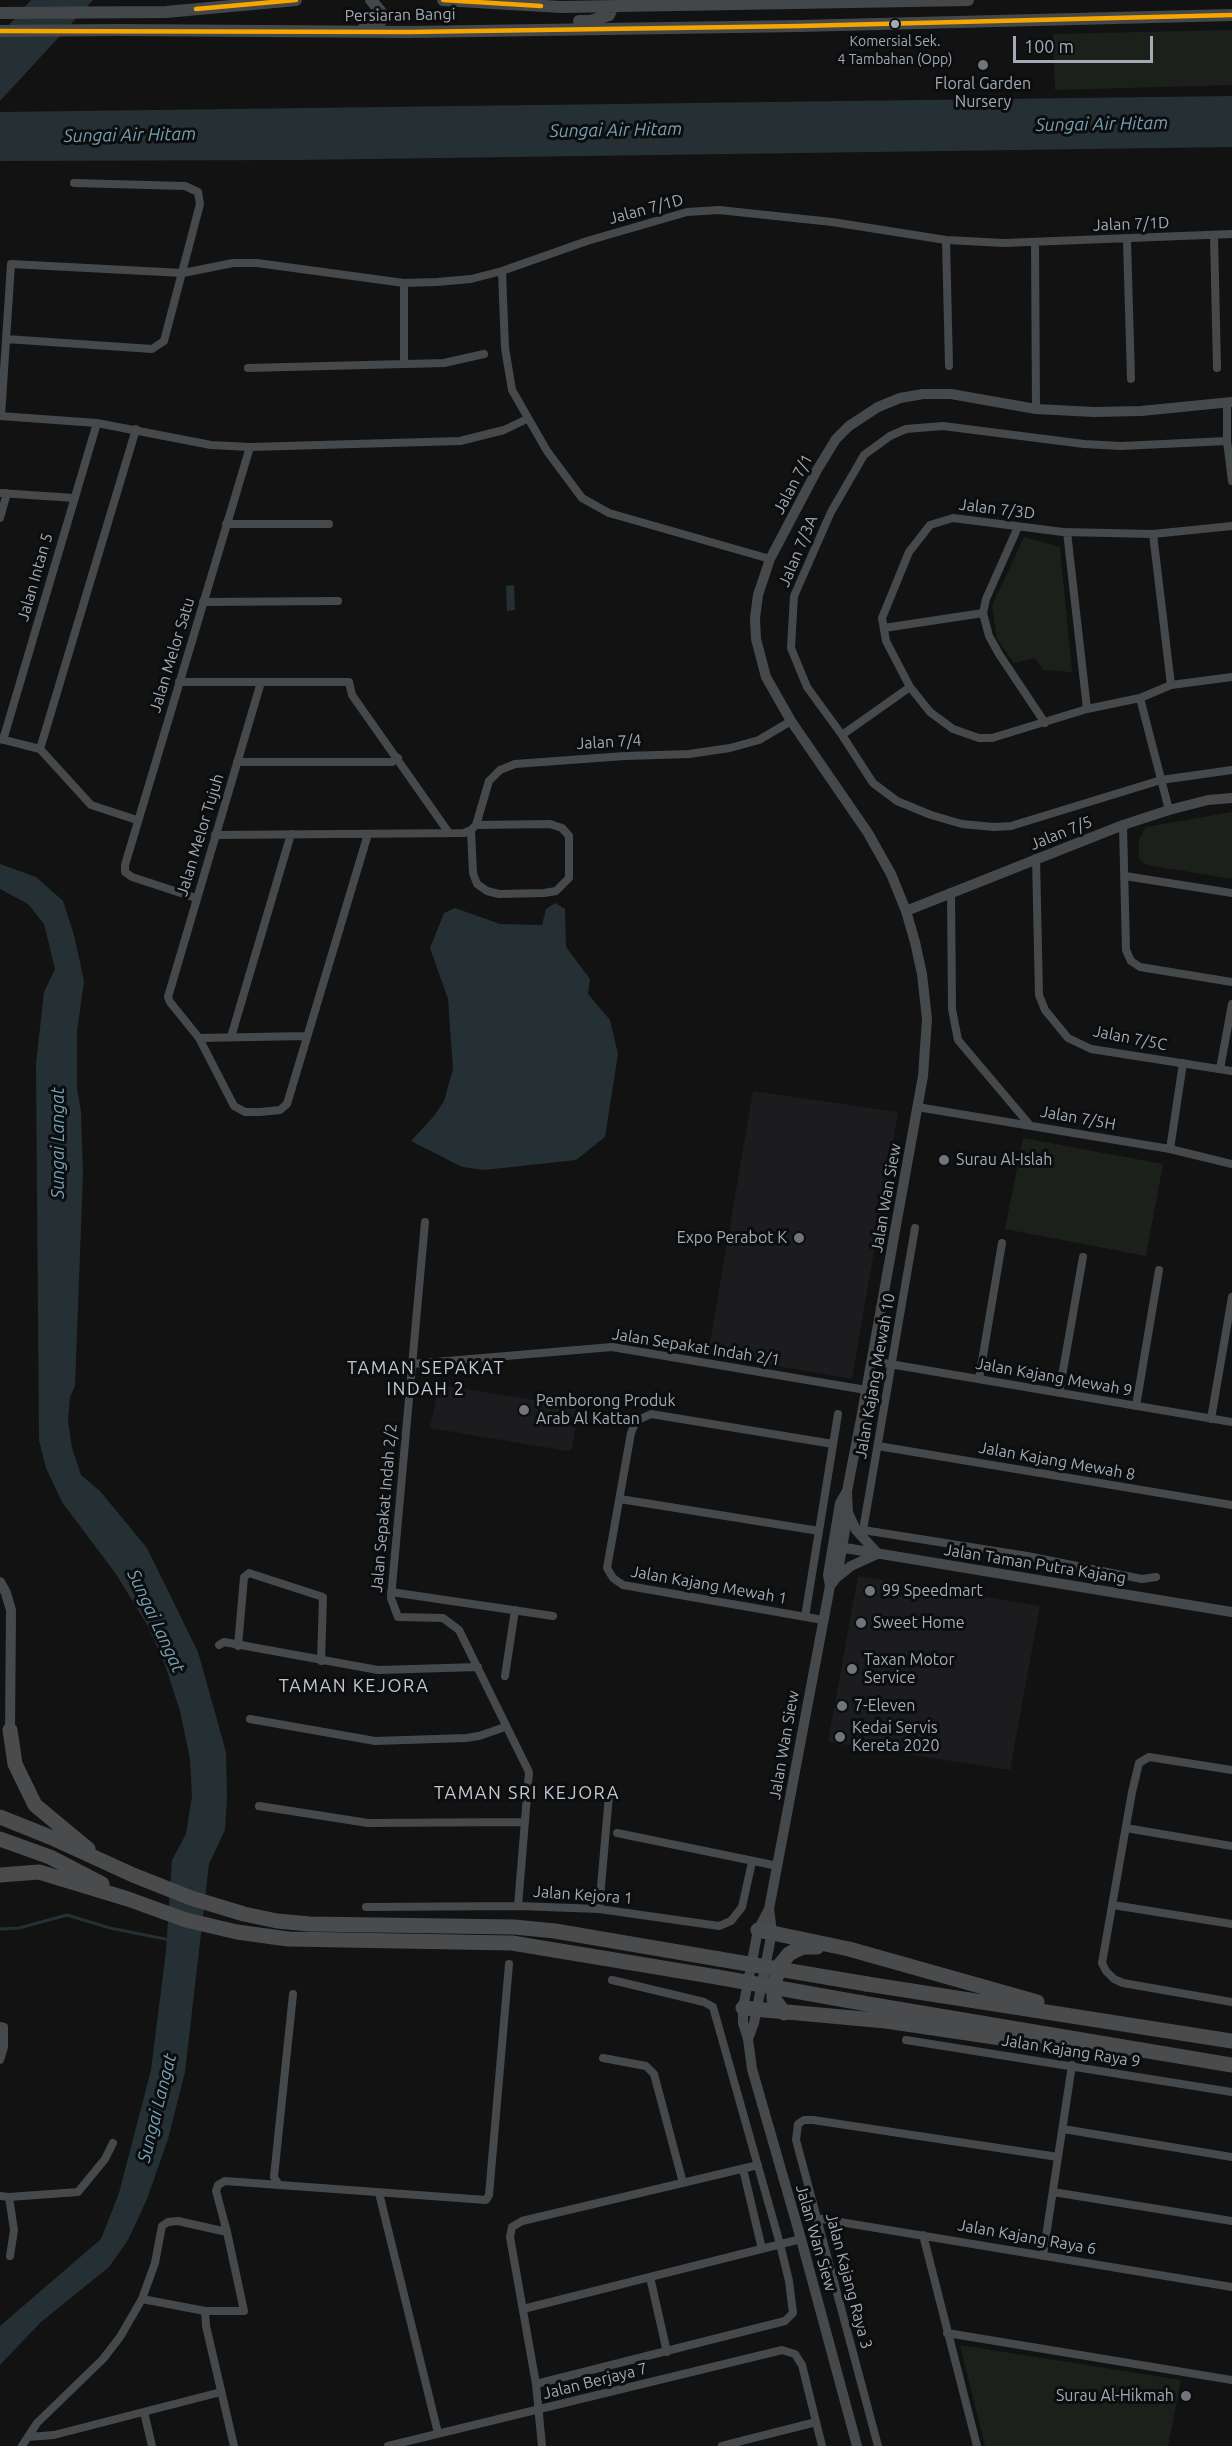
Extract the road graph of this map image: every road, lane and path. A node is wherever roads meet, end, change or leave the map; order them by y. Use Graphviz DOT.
graph roads {
  1 [pos="297,0"];
  2 [pos="371,0"];
  3 [pos="443,0"];
  4 [pos="581,0"];
  5 [pos="634,0"];
  6 [pos="927,0"];
  7 [pos="968,0"];
  8 [pos="849,1"];
  9 [pos="608,6"];
  10 [pos="645,6"];
  11 [pos="561,7"];
  12 [pos="0,14"];
  13 [pos="1232,15"];
  14 [pos="747,26"];
  15 [pos="0,31"];
  16 [pos="353,32"];
  17 [pos="410,32"];
  18 [pos="74,183"];
  19 [pos="1232,234"];
  20 [pos="1214,235"];
  21 [pos="946,240"];
  22 [pos="1127,240"];
  23 [pos="1035,242"];
  24 [pos="502,271"];
  25 [pos="183,273"];
  26 [pos="404,283"];
  27 [pos="6,339"];
  28 [pos="484,354"];
  29 [pos="404,364"];
  30 [pos="949,366"];
  31 [pos="248,368"];
  32 [pos="1217,368"];
  33 [pos="1131,379"];
  34 [pos="1229,402"];
  35 [pos="1036,409"];
  36 [pos="0,416"];
  37 [pos="527,419"];
  38 [pos="97,423"];
  39 [pos="136,429"];
  40 [pos="1227,441"];
  41 [pos="250,447"];
  42 [pos="1232,481"];
  43 [pos="3,493"];
  44 [pos="74,498"];
  45 [pos="0,519"];
  46 [pos="226,524"];
  47 [pos="329,524"];
  48 [pos="1232,526"];
  49 [pos="1018,527"];
  50 [pos="1067,532"];
  51 [pos="1153,534"];
  52 [pos="770,559"];
  53 [pos="338,601"];
  54 [pos="203,602"];
  55 [pos="983,613"];
  56 [pos="884,628"];
  57 [pos="1232,677"];
  58 [pos="179,682"];
  59 [pos="261,682"];
  60 [pos="1171,685"];
  61 [pos="910,687"];
  62 [pos="1140,698"];
  63 [pos="1087,709"];
  64 [pos="791,721"];
  65 [pos="1045,723"];
  66 [pos="842,735"];
  67 [pos="2,739"];
  68 [pos="40,749"];
  69 [pos="398,758"];
  70 [pos="237,762"];
  71 [pos="1232,770"];
  72 [pos="1161,780"];
  73 [pos="1232,798"];
  74 [pos="1169,810"];
  75 [pos="137,820"];
  76 [pos="1123,825"];
  77 [pos="470,829"];
  78 [pos="449,833"];
  79 [pos="291,834"];
  80 [pos="369,834"];
  81 [pos="215,835"];
  82 [pos="1036,858"];
  83 [pos="1125,876"];
  84 [pos="951,892"];
  85 [pos="1232,893"];
  86 [pos="196,898"];
  87 [pos="906,911"];
  88 [pos="1232,982"];
  89 [pos="1232,1004"];
  90 [pos="231,1036"];
  91 [pos="307,1036"];
  92 [pos="200,1038"];
  93 [pos="1183,1063"];
  94 [pos="1220,1069"];
  95 [pos="1232,1071"];
  96 [pos="917,1107"];
  97 [pos="1029,1124"];
  98 [pos="1170,1149"];
  99 [pos="1232,1164"];
  100 [pos="425,1222"];
  101 [pos="915,1228"];
  102 [pos="1002,1243"];
  103 [pos="1083,1257"];
  104 [pos="1159,1270"];
  105 [pos="1232,1297"];
  106 [pos="872,1361"];
  107 [pos="412,1364"];
  108 [pos="892,1364"];
  109 [pos="978,1379"];
  110 [pos="866,1390"];
  111 [pos="1059,1393"];
  112 [pos="1136,1406"];
  113 [pos="838,1414"];
  114 [pos="1211,1419"];
  115 [pos="1232,1422"];
  116 [pos="833,1444"];
  117 [pos="878,1446"];
  118 [pos="847,1491"];
  119 [pos="620,1499"];
  120 [pos="1232,1505"];
  121 [pos="848,1513"];
  122 [pos="819,1531"];
  123 [pos="837,1547"];
  124 [pos="878,1554"];
  125 [pos="837,1577"];
  126 [pos="1156,1577"];
  127 [pos="0,1582"];
  128 [pos="830,1586"];
  129 [pos="391,1592"];
  130 [pos="515,1611"];
  131 [pos="1232,1612"];
  132 [pos="553,1616"];
  133 [pos="805,1617"];
  134 [pos="823,1620"];
  135 [pos="219,1645"];
  136 [pos="238,1646"];
  137 [pos="321,1661"];
  138 [pos="478,1667"];
  139 [pos="505,1676"];
  140 [pos="250,1719"];
  141 [pos="505,1727"];
  142 [pos="10,1730"];
  143 [pos="0,1753"];
  144 [pos="1232,1770"];
  145 [pos="609,1795"];
  146 [pos="259,1806"];
  147 [pos="0,1817"];
  148 [pos="525,1822"];
  149 [pos="1126,1828"];
  150 [pos="617,1833"];
  151 [pos="0,1839"];
  152 [pos="1232,1846"];
  153 [pos="752,1862"];
  154 [pos="106,1864"];
  155 [pos="778,1866"];
  156 [pos="0,1875"];
  157 [pos="128,1899"];
  158 [pos="1113,1905"];
  159 [pos="518,1906"];
  160 [pos="366,1907"];
  161 [pos="599,1908"];
  162 [pos="1232,1924"];
  163 [pos="765,1931"];
  164 [pos="849,1949"];
  165 [pos="509,1964"];
  166 [pos="612,1980"];
  167 [pos="293,1994"];
  168 [pos="1232,2002"];
  169 [pos="750,2008"];
  170 [pos="784,2013"];
  171 [pos="1092,2019"];
  172 [pos="0,2025"];
  173 [pos="906,2040"];
  174 [pos="1232,2041"];
  175 [pos="1106,2044"];
  176 [pos="603,2058"];
  177 [pos="0,2060"];
  178 [pos="1072,2065"];
  179 [pos="1232,2065"];
  180 [pos="1232,2092"];
  181 [pos="1063,2129"];
  182 [pos="113,2143"];
  183 [pos="1058,2157"];
  184 [pos="1232,2157"];
  185 [pos="758,2165"];
  186 [pos="743,2169"];
  187 [pos="277,2181"];
  188 [pos="683,2183"];
  189 [pos="1053,2192"];
  190 [pos="379,2193"];
  191 [pos="5,2196"];
  192 [pos="816,2218"];
  193 [pos="1232,2221"];
  194 [pos="227,2232"];
  195 [pos="923,2235"];
  196 [pos="801,2239"];
  197 [pos="780,2244"];
  198 [pos="762,2249"];
  199 [pos="10,2256"];
  200 [pos="1043,2256"];
  201 [pos="650,2277"];
  202 [pos="1232,2287"];
  203 [pos="142,2299"];
  204 [pos="523,2309"];
  205 [pos="205,2311"];
  206 [pos="947,2333"];
  207 [pos="667,2352"];
  208 [pos="1232,2380"];
  209 [pos="536,2384"];
  210 [pos="221,2392"];
  211 [pos="538,2410"];
  212 [pos="144,2412"];
  213 [pos="816,2422"];
  214 [pos="438,2433"];
  215 [pos="28,2437"];
  216 [pos="752,2442"];
  217 [pos="22,2446"];
  218 [pos="152,2446"];
  219 [pos="234,2446"];
  220 [pos="388,2446"];
  221 [pos="542,2446"];
  222 [pos="722,2446"];
  223 [pos="822,2446"];
  224 [pos="857,2446"];
  225 [pos="878,2446"];
  226 [pos="977,2446"];
  1 -- 12 [label="main road"];
  2 -- 16 [label="main road"];
  3 -- 11 [label="main road, Persiaran Bangi"];
  4 -- 11 [label="main road"];
  5 -- 10 [label="main road"];
  6 -- 7 [label="main road, Persiaran Bangi"];
  6 -- 8 [label="main road, Persiaran Bangi"];
  8 -- 10 [label="main road, Persiaran Bangi"];
  9 -- 10 [label="main road, Persiaran Bangi"];
  9 -- 11 [label="main road, Persiaran Bangi"];
  9 -- 14 [label="main road"];
  9 -- 17 [label="main road"];
  13 -- 14 [label="main road, Persiaran Bangi"];
  14 -- 17 [label="main road, Persiaran Bangi"];
  15 -- 16 [label="main road, Persiaran Bangi"];
  16 -- 17 [label="main road, Persiaran Bangi"];
  18 -- 25 [label="street"];
  19 -- 20 [label="street, Jalan 7/1D"];
  20 -- 22 [label="street, Jalan 7/1D"];
  20 -- 32 [label="street"];
  21 -- 23 [label="street, Jalan 7/1D"];
  21 -- 24 [label="street, Jalan 7/1D"];
  21 -- 30 [label="street"];
  22 -- 23 [label="street, Jalan 7/1D"];
  22 -- 33 [label="street"];
  23 -- 35 [label="street"];
  24 -- 26 [label="street, Jalan 7/1D"];
  24 -- 37 [label="street"];
  25 -- 26 [label="street, Jalan 7/1D"];
  25 -- 27 [label="street"];
  25 -- 27 [label="street, Jalan 7/1D"];
  26 -- 29 [label="street"];
  27 -- 36 [label="street"];
  28 -- 29 [label="street"];
  29 -- 31 [label="street"];
  34 -- 35 [label="street, Jalan 7/1"];
  34 -- 40 [label="street"];
  35 -- 52 [label="street, Jalan 7/1"];
  36 -- 38 [label="street"];
  37 -- 41 [label="street"];
  37 -- 52 [label="street"];
  38 -- 39 [label="street"];
  38 -- 44 [label="street, Jalan Intan 5"];
  39 -- 41 [label="street"];
  39 -- 68 [label="street"];
  40 -- 42 [label="street"];
  40 -- 66 [label="street, Jalan 7/3A"];
  41 -- 46 [label="street, Jalan Melor Satu"];
  43 -- 44 [label="street"];
  43 -- 45 [label="street"];
  44 -- 67 [label="street, Jalan Intan 5"];
  46 -- 47 [label="street"];
  46 -- 54 [label="street, Jalan Melor Satu"];
  48 -- 51 [label="street, Jalan 7/3D"];
  49 -- 50 [label="street, Jalan 7/3D"];
  49 -- 55 [label="street"];
  49 -- 56 [label="street, Jalan 7/3D"];
  50 -- 51 [label="street, Jalan 7/3D"];
  50 -- 63 [label="street"];
  51 -- 60 [label="street"];
  52 -- 64 [label="street, Jalan 7/1"];
  53 -- 54 [label="street"];
  54 -- 58 [label="street, Jalan Melor Satu"];
  55 -- 56 [label="street"];
  55 -- 65 [label="street"];
  56 -- 61 [label="street"];
  57 -- 60 [label="street"];
  58 -- 59 [label="street"];
  58 -- 75 [label="street, Jalan Melor Satu"];
  59 -- 69 [label="street"];
  59 -- 70 [label="street, Jalan Melor Tujuh"];
  60 -- 62 [label="street"];
  61 -- 65 [label="street"];
  61 -- 66 [label="street"];
  62 -- 63 [label="street"];
  62 -- 72 [label="street"];
  63 -- 65 [label="street"];
  64 -- 77 [label="street, Jalan 7/4"];
  64 -- 87 [label="street, Jalan 7/1"];
  66 -- 72 [label="street, Jalan 7/3A"];
  67 -- 68 [label="street"];
  68 -- 75 [label="street"];
  69 -- 70 [label="street"];
  69 -- 78 [label="street"];
  70 -- 81 [label="street, Jalan Melor Tujuh"];
  71 -- 72 [label="street, Jalan 7/3A"];
  72 -- 74 [label="street"];
  73 -- 74 [label="street, Jalan 7/5"];
  74 -- 76 [label="street, Jalan 7/5"];
  75 -- 86 [label="street, Jalan Melor Satu"];
  76 -- 82 [label="street, Jalan 7/5"];
  76 -- 83 [label="street"];
  77 -- 77 [label="street"];
  77 -- 78 [label="street"];
  78 -- 80 [label="street"];
  79 -- 80 [label="street"];
  79 -- 81 [label="street"];
  79 -- 90 [label="street"];
  80 -- 91 [label="street"];
  81 -- 86 [label="street, Jalan Melor Tujuh"];
  82 -- 84 [label="street, Jalan 7/5"];
  82 -- 93 [label="street, Jalan 7/5C"];
  83 -- 85 [label="street"];
  83 -- 88 [label="street"];
  84 -- 87 [label="street, Jalan 7/5"];
  84 -- 97 [label="street"];
  86 -- 92 [label="street, Jalan Melor Tujuh"];
  87 -- 96 [label="street, Jalan Wan Siew"];
  89 -- 94 [label="street"];
  90 -- 91 [label="street"];
  90 -- 92 [label="street"];
  91 -- 92 [label="street"];
  93 -- 94 [label="street, Jalan 7/5C"];
  93 -- 98 [label="street"];
  94 -- 95 [label="street, Jalan 7/5C"];
  96 -- 97 [label="street, Jalan 7/5H"];
  96 -- 106 [label="street, Jalan Wan Siew"];
  97 -- 98 [label="street, Jalan 7/5H"];
  98 -- 99 [label="street, Jalan 7/5H"];
  100 -- 107 [label="street, Jalan Sepakat Indah 2/2"];
  101 -- 108 [label="street, Jalan Kajang Mewah 10"];
  102 -- 109 [label="street"];
  103 -- 111 [label="street"];
  104 -- 112 [label="street"];
  105 -- 114 [label="street"];
  106 -- 108 [label="street, Jalan Kajang Mewah 9"];
  106 -- 110 [label="street, Jalan Wan Siew"];
  107 -- 110 [label="street, Jalan Sepakat Indah 2/1"];
  107 -- 129 [label="street, Jalan Sepakat Indah 2/2"];
  108 -- 109 [label="street, Jalan Kajang Mewah 9"];
  108 -- 117 [label="street, Jalan Kajang Mewah 10"];
  109 -- 111 [label="street, Jalan Kajang Mewah 9"];
  110 -- 118 [label="street, Jalan Wan Siew"];
  111 -- 112 [label="street, Jalan Kajang Mewah 9"];
  112 -- 114 [label="street, Jalan Kajang Mewah 9"];
  113 -- 116 [label="street, Jalan Kajang Mewah 1"];
  114 -- 115 [label="street, Jalan Kajang Mewah 9"];
  116 -- 119 [label="street, Jalan Kajang Mewah 1"];
  116 -- 122 [label="street, Jalan Kajang Mewah 1"];
  117 -- 120 [label="street, Jalan Kajang Mewah 8"];
  117 -- 126 [label="street, Jalan Kajang Mewah 10"];
  118 -- 121 [label="street, Jalan Wan Siew"];
  118 -- 123 [label="street, Jalan Wan Siew"];
  119 -- 122 [label="street"];
  119 -- 133 [label="street, Jalan Kajang Mewah 1"];
  121 -- 123 [label="street, Jalan Wan Siew"];
  121 -- 124 [label="street"];
  122 -- 133 [label="street, Jalan Kajang Mewah 1"];
  123 -- 124 [label="street, Jalan Taman Putra Kajang"];
  123 -- 125 [label="street, Jalan Wan Siew"];
  123 -- 128 [label="street, Jalan Wan Siew"];
  124 -- 125 [label="street"];
  124 -- 131 [label="street, Jalan Taman Putra Kajang"];
  125 -- 128 [label="street, Jalan Wan Siew"];
  127 -- 142 [label="street"];
  128 -- 134 [label="street, Jalan Wan Siew"];
  129 -- 130 [label="street"];
  129 -- 138 [label="street, Jalan Sepakat Indah 2/2"];
  130 -- 132 [label="street"];
  130 -- 139 [label="street"];
  133 -- 134 [label="street, Jalan Kajang Mewah 1"];
  134 -- 155 [label="street, Jalan Wan Siew"];
  135 -- 136 [label="street"];
  136 -- 137 [label="street"];
  136 -- 137 [label="street"];
  137 -- 138 [label="street"];
  138 -- 141 [label="street"];
  140 -- 141 [label="street"];
  141 -- 148 [label="street"];
  142 -- 143 [label="highway"];
  142 -- 154 [label="highway"];
  144 -- 149 [label="street"];
  145 -- 161 [label="street"];
  146 -- 148 [label="street"];
  147 -- 154 [label="highway"];
  148 -- 159 [label="street"];
  149 -- 152 [label="street"];
  149 -- 158 [label="street"];
  150 -- 153 [label="street"];
  151 -- 157 [label="highway"];
  153 -- 155 [label="street"];
  153 -- 161 [label="street, Jalan Kejora 1"];
  154 -- 171 [label="highway, bridge"];
  155 -- 163 [label="street, Jalan Wan Siew"];
  156 -- 157 [label="highway"];
  157 -- 175 [label="highway, bridge"];
  158 -- 162 [label="street"];
  158 -- 168 [label="street"];
  159 -- 160 [label="street, Jalan Kejora 1"];
  159 -- 161 [label="street, Jalan Kejora 1"];
  163 -- 164 [label="highway"];
  163 -- 169 [label="street, Jalan Wan Siew"];
  164 -- 170 [label="highway"];
  164 -- 171 [label="highway"];
  165 -- 190 [label="street"];
  166 -- 185 [label="street"];
  167 -- 187 [label="street"];
  169 -- 170 [label="highway"];
  169 -- 196 [label="street, Jalan Wan Siew"];
  170 -- 175 [label="highway"];
  171 -- 174 [label="highway"];
  172 -- 177 [label="street"];
  173 -- 178 [label="street, Jalan Kajang Raya 9"];
  175 -- 179 [label="highway"];
  176 -- 188 [label="street"];
  178 -- 180 [label="street, Jalan Kajang Raya 9"];
  178 -- 181 [label="street"];
  181 -- 183 [label="street"];
  181 -- 184 [label="street"];
  182 -- 191 [label="street"];
  183 -- 189 [label="street"];
  183 -- 192 [label="street, Jalan Kajang Raya 3"];
  185 -- 186 [label="street"];
  185 -- 197 [label="street"];
  186 -- 188 [label="street"];
  186 -- 198 [label="street"];
  187 -- 190 [label="street"];
  187 -- 194 [label="street"];
  188 -- 204 [label="street"];
  189 -- 193 [label="street"];
  189 -- 200 [label="street"];
  190 -- 214 [label="street"];
  191 -- 199 [label="street"];
  192 -- 195 [label="street, Jalan Kajang Raya 6"];
  192 -- 225 [label="street, Jalan Kajang Raya 3"];
  194 -- 203 [label="street"];
  194 -- 205 [label="street"];
  195 -- 200 [label="street, Jalan Kajang Raya 6"];
  195 -- 206 [label="street"];
  196 -- 197 [label="street"];
  196 -- 224 [label="street, Jalan Wan Siew"];
  197 -- 198 [label="street"];
  197 -- 207 [label="street"];
  198 -- 201 [label="street"];
  200 -- 202 [label="street, Jalan Kajang Raya 6"];
  201 -- 204 [label="street"];
  201 -- 207 [label="street"];
  203 -- 205 [label="street"];
  203 -- 215 [label="street"];
  204 -- 209 [label="street"];
  205 -- 210 [label="street"];
  206 -- 208 [label="street"];
  206 -- 226 [label="street"];
  207 -- 209 [label="street"];
  209 -- 211 [label="street"];
  210 -- 212 [label="street"];
  210 -- 219 [label="street"];
  211 -- 213 [label="street, Jalan Berjaya 7"];
  211 -- 214 [label="street, Jalan Berjaya 7"];
  211 -- 221 [label="street"];
  212 -- 215 [label="street"];
  212 -- 218 [label="street"];
  213 -- 216 [label="street"];
  213 -- 223 [label="street"];
  214 -- 220 [label="street, Jalan Berjaya 7"];
  215 -- 217 [label="street"];
  216 -- 222 [label="street"];
}
